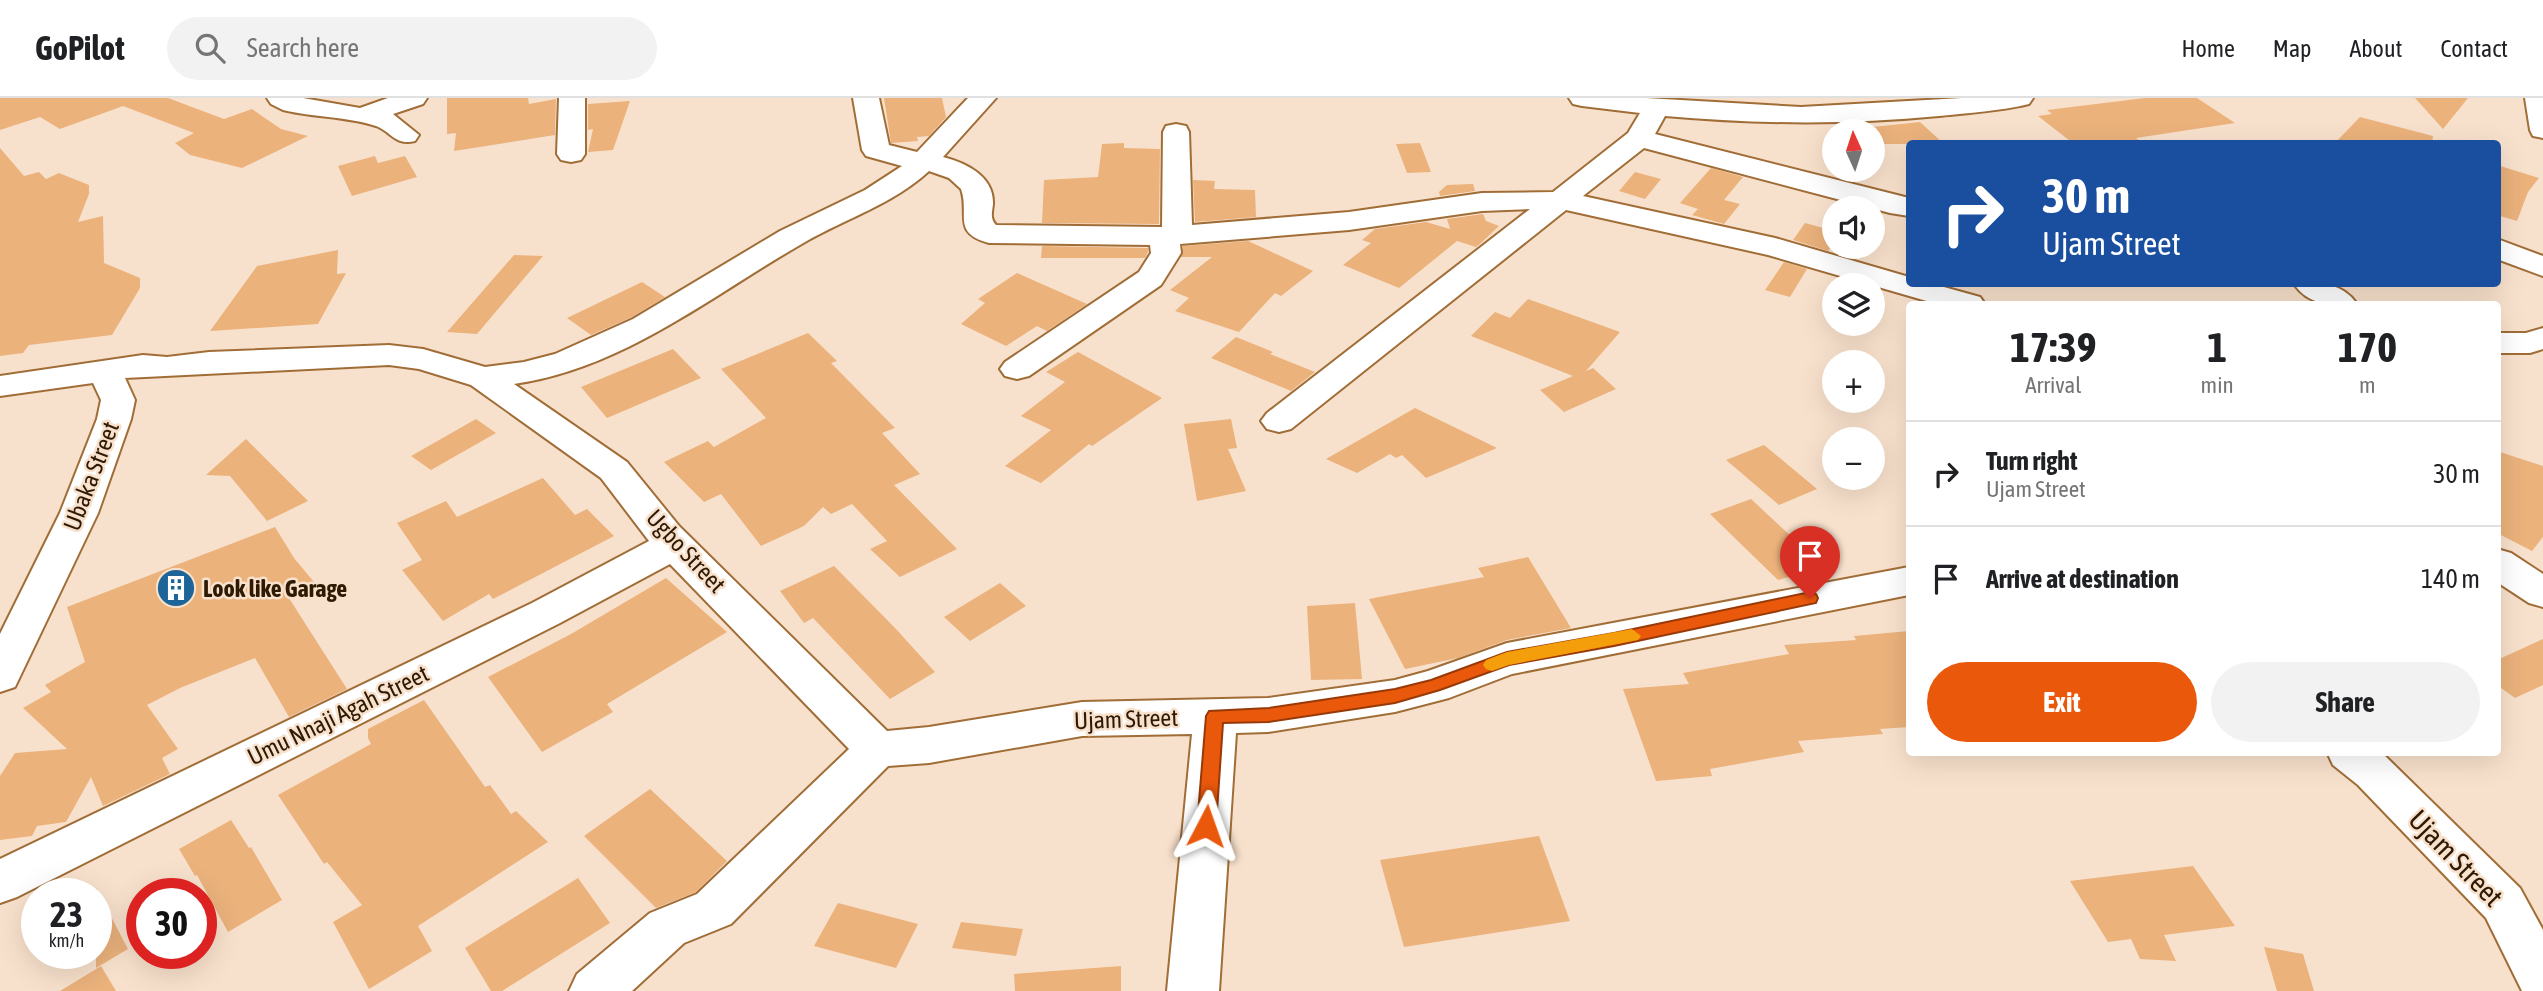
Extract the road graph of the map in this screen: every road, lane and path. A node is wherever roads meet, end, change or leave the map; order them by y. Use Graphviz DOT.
graph roads {
  1 [pos="280,98"];
  2 [pos="414,98"];
  3 [pos="572,98"];
  4 [pos="866,98"];
  5 [pos="983,98"];
  6 [pos="1582,98"];
  7 [pos="2020,98"];
  8 [pos="2538,98"];
  9 [pos="954,109"];
  10 [pos="1656,109"];
  11 [pos="364,115"];
  12 [pos="2543,130"];
  13 [pos="1176,132"];
  14 [pos="405,135"];
  15 [pos="1639,138"];
  16 [pos="571,154"];
  17 [pos="923,163"];
  18 [pos="1561,200"];
  19 [pos="1906,207"];
  20 [pos="1170,235"];
  21 [pos="2501,250"];
  22 [pos="2543,267"];
  23 [pos="1906,285"];
  24 [pos="1911,287"];
  25 [pos="1959,301"];
  26 [pos="2543,338"];
  27 [pos="2501,342"];
  28 [pos="1017,369"];
  29 [pos="106,370"];
  30 [pos="484,378"];
  31 [pos="0,386"];
  32 [pos="1279,421"];
  33 [pos="674,545"];
  34 [pos="2501,566"];
  35 [pos="1906,582"];
  36 [pos="2543,593"];
  37 [pos="0,676"];
  38 [pos="1215,716"];
  39 [pos="877,749"];
  40 [pos="2354,756"];
  41 [pos="0,882"];
  42 [pos="2543,980"];
  43 [pos="595,991"];
  44 [pos="1193,991"];
  1 -- 11 [label="street"];
  2 -- 11 [label="street"];
  3 -- 16 [label="street"];
  4 -- 17 [label="street"];
  5 -- 9 [label="street"];
  6 -- 10 [label="street"];
  7 -- 10 [label="street"];
  8 -- 12 [label="street"];
  9 -- 17 [label="street"];
  10 -- 15 [label="street"];
  11 -- 14 [label="street"];
  13 -- 20 [label="street"];
  15 -- 18 [label="street"];
  15 -- 19 [label="street"];
  17 -- 20 [label="street"];
  17 -- 30 [label="street"];
  18 -- 20 [label="street"];
  18 -- 23 [label="street"];
  18 -- 32 [label="street"];
  20 -- 28 [label="street"];
  21 -- 22 [label="street"];
  24 -- 25 [label="street"];
  26 -- 27 [label="street"];
  29 -- 30 [label="street, Ugbo Street"];
  29 -- 31 [label="street"];
  29 -- 37 [label="street, Ubaka Street"];
  30 -- 33 [label="street, Ugbo Street"];
  33 -- 39 [label="street, Ugbo Street"];
  33 -- 41 [label="street, Umu Nnaji Agah Street"];
  34 -- 36 [label="street"];
  35 -- 38 [label="street, Ujam Street"];
  38 -- 39 [label="street, Ujam Street"];
  38 -- 44 [label="street"];
  39 -- 43 [label="street"];
  40 -- 42 [label="street, Ujam Street"];
}
